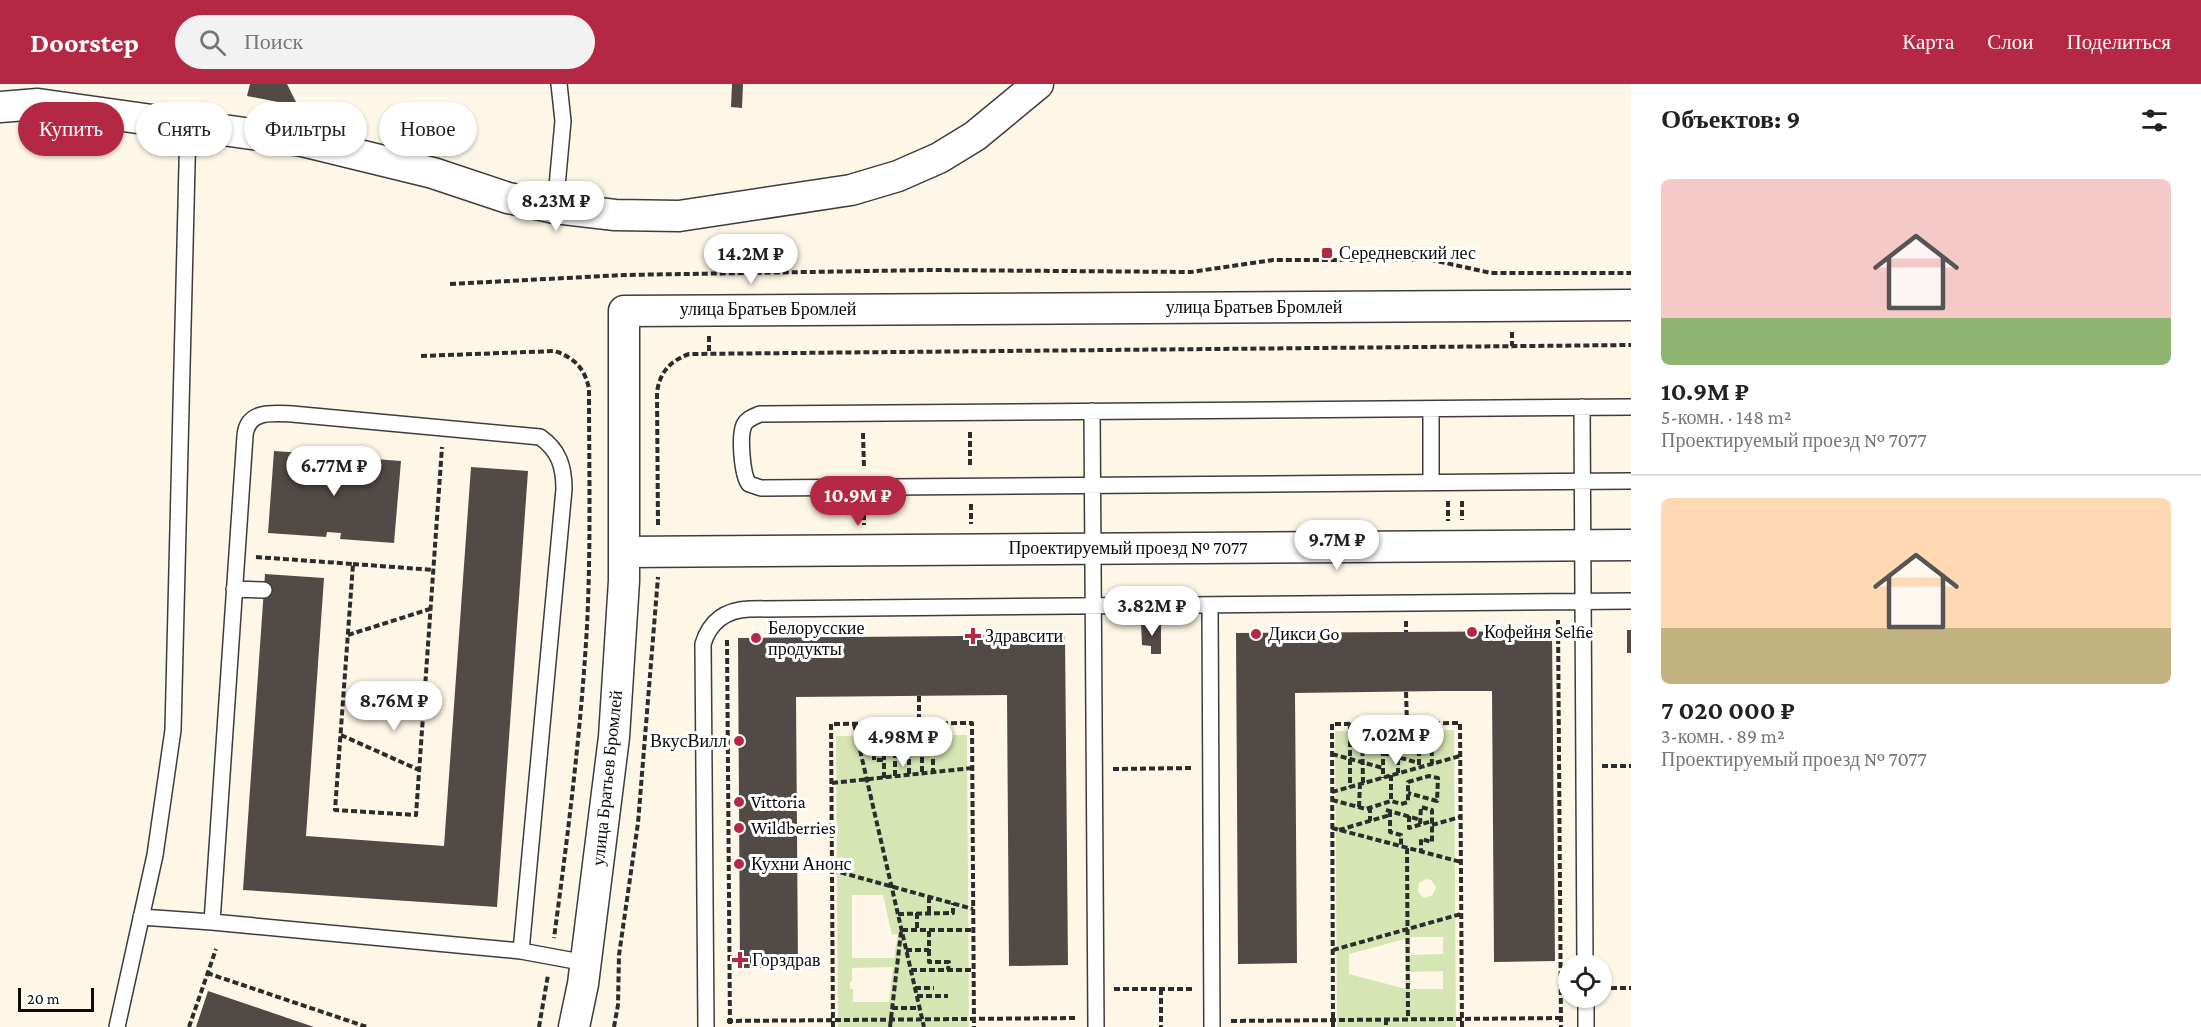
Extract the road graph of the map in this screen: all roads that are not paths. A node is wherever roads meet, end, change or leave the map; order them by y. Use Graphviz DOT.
graph roads {
  1 [pos="559,84"];
  2 [pos="1038,84"];
  3 [pos="31,94"];
  4 [pos="0,107"];
  5 [pos="136,115"];
  6 [pos="232,131"];
  7 [pos="187,156"];
  8 [pos="555,208"];
  9 [pos="1631,305"];
  10 [pos="1581,407"];
  11 [pos="1631,407"];
  12 [pos="1431,409"];
  13 [pos="1092,411"];
  14 [pos="1582,481"];
  15 [pos="1631,481"];
  16 [pos="1431,482"];
  17 [pos="1092,485"];
  18 [pos="1631,544"];
  19 [pos="1582,545"];
  20 [pos="1093,549"];
  21 [pos="624,552"];
  22 [pos="234,589"];
  23 [pos="264,591"];
  24 [pos="1583,602"];
  25 [pos="1631,602"];
  26 [pos="1210,605"];
  27 [pos="1093,606"];
  28 [pos="141,917"];
  29 [pos="212,922"];
  30 [pos="521,951"];
  31 [pos="1585,954"];
  32 [pos="586,963"];
  33 [pos="1586,1008"];
  34 [pos="117,1027"];
  35 [pos="574,1027"];
  36 [pos="706,1027"];
  37 [pos="1096,1027"];
  38 [pos="1212,1027"];
  39 [pos="1586,1027"];
  1 -- 8 [label="lane"];
  2 -- 8 [label="street"];
  3 -- 4 [label="street"];
  3 -- 5 [label="street"];
  6 -- 8 [label="street"];
  7 -- 28 [label="lane"];
  9 -- 21 [label="street, улица Братьев Бромлей"];
  10 -- 11 [label="lane"];
  10 -- 12 [label="lane"];
  10 -- 14 [label="lane"];
  12 -- 13 [label="lane"];
  12 -- 16 [label="lane"];
  13 -- 17 [label="lane"];
  13 -- 17 [label="lane"];
  14 -- 15 [label="lane"];
  14 -- 16 [label="lane"];
  14 -- 19 [label="lane"];
  16 -- 17 [label="lane"];
  17 -- 20 [label="lane"];
  18 -- 19 [label="street, Проектируемый проезд № 7077"];
  19 -- 20 [label="street, Проектируемый проезд № 7077"];
  19 -- 24 [label="lane"];
  20 -- 21 [label="street, Проектируемый проезд № 7077"];
  20 -- 27 [label="lane"];
  21 -- 32 [label="street, улица Братьев Бромлей"];
  22 -- 23 [label="lane"];
  22 -- 29 [label="lane"];
  22 -- 30 [label="lane"];
  24 -- 25 [label="lane"];
  24 -- 26 [label="lane"];
  24 -- 31 [label="lane"];
  26 -- 27 [label="lane"];
  26 -- 38 [label="lane"];
  27 -- 36 [label="lane"];
  27 -- 37 [label="lane"];
  28 -- 29 [label="lane"];
  28 -- 34 [label="lane"];
  29 -- 30 [label="lane"];
  30 -- 32 [label="lane"];
  32 -- 35 [label="street, улица Братьев Бромлей"];
  33 -- 39 [label="lane"];
}
